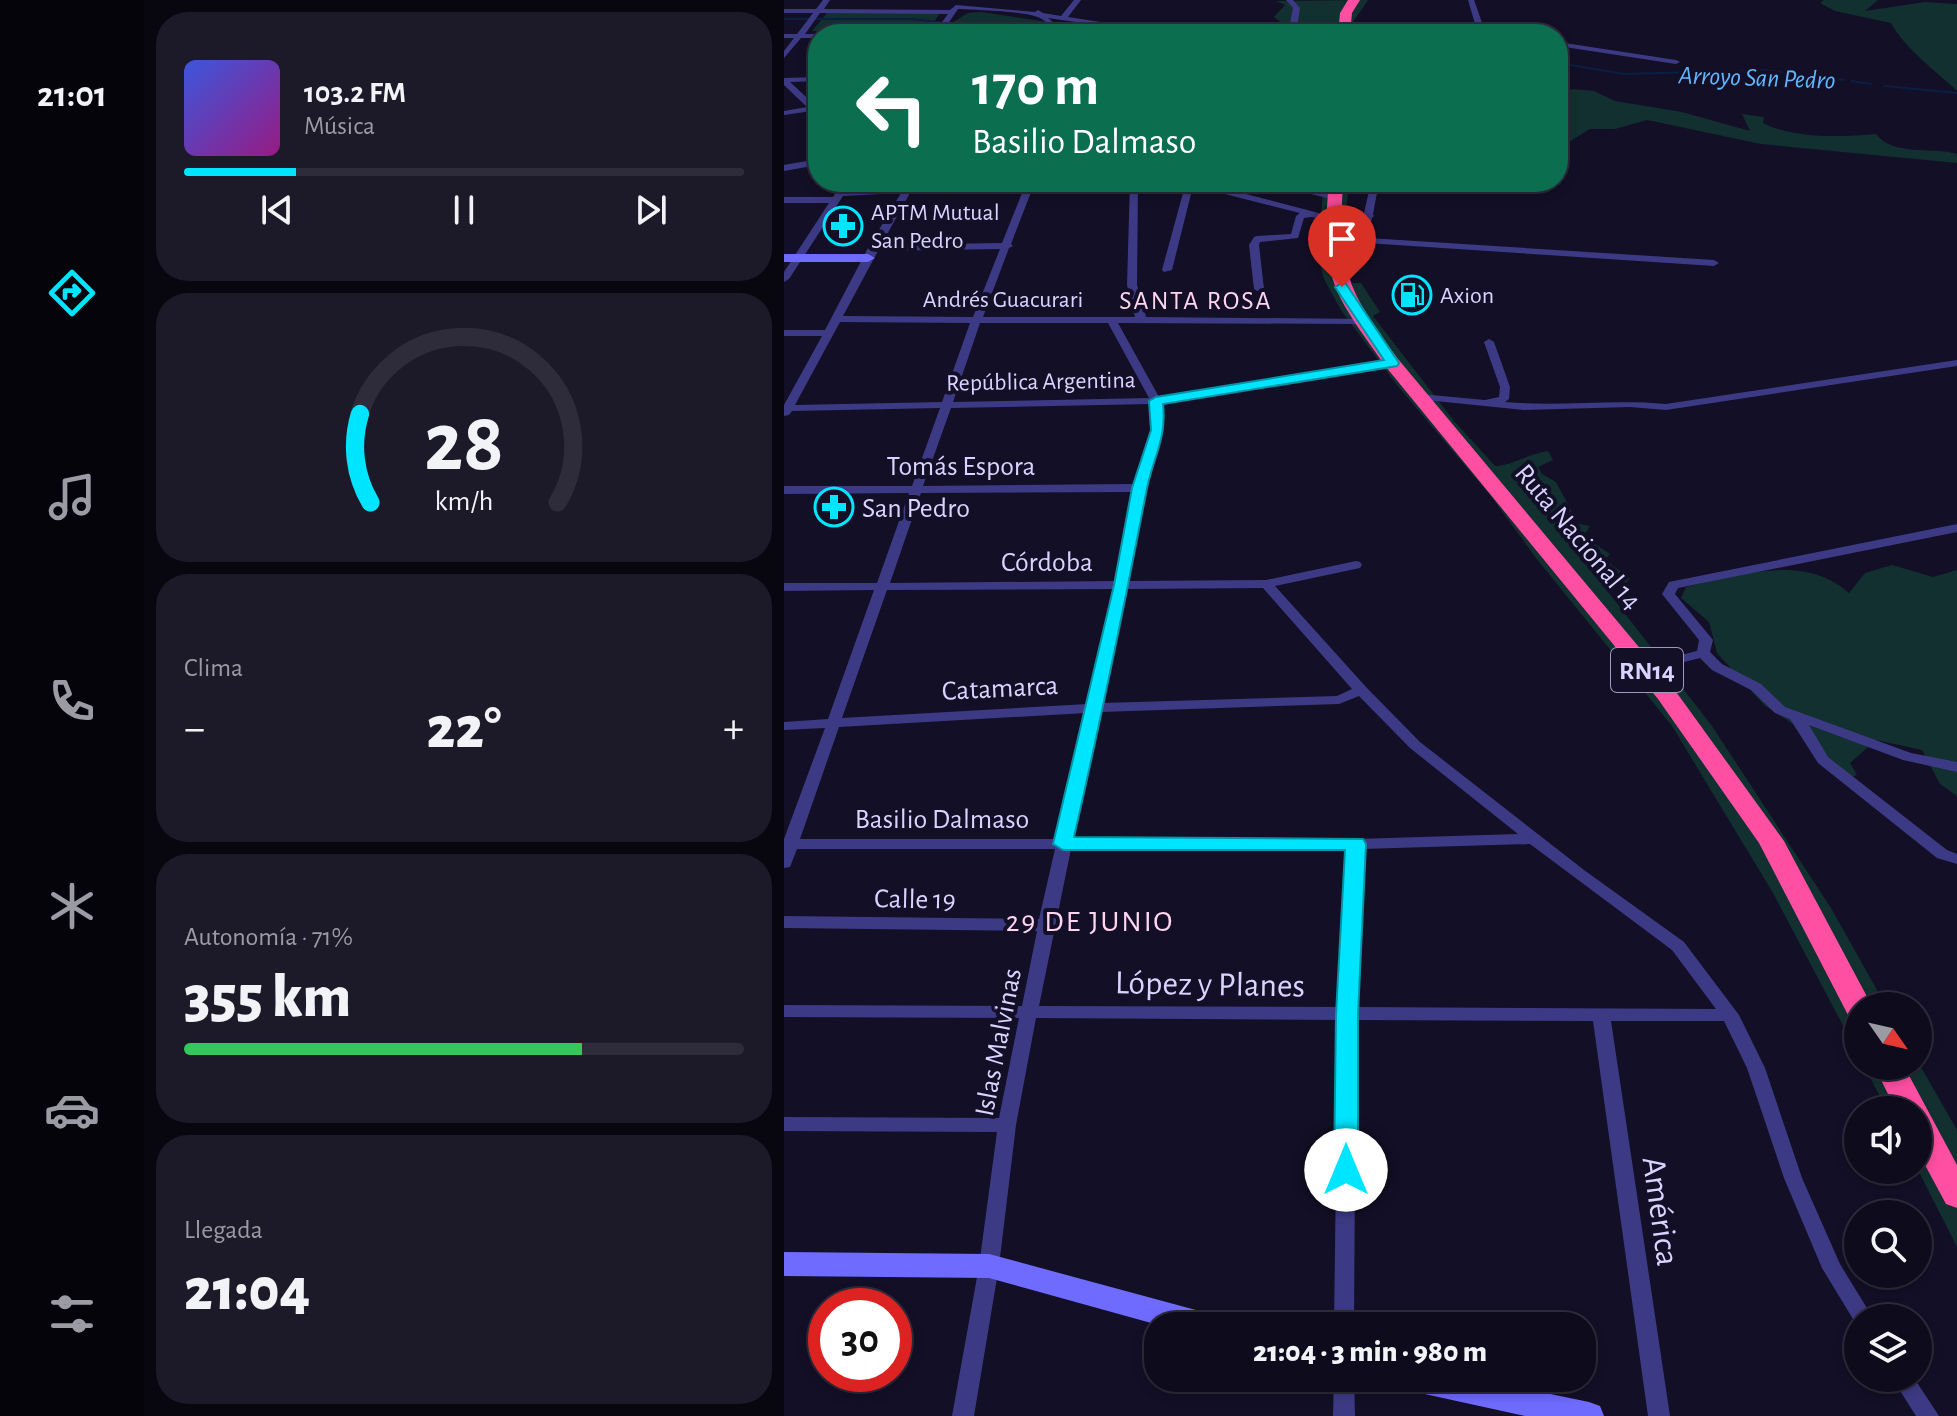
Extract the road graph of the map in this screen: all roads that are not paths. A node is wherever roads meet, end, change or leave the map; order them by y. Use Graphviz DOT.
graph roads {
  1 [pos="827,0"];
  2 [pos="1078,0"];
  3 [pos="1289,0"];
  4 [pos="1354,0"];
  5 [pos="1471,0"];
  6 [pos="956,6"];
  7 [pos="784,11"];
  8 [pos="1038,12"];
  9 [pos="816,16"];
  10 [pos="1064,17"];
  11 [pos="809,24"];
  12 [pos="944,24"];
  13 [pos="1051,24"];
  14 [pos="1109,24"];
  15 [pos="1294,24"];
  16 [pos="1343,24"];
  17 [pos="1479,24"];
  18 [pos="808,25"];
  19 [pos="784,36"];
  20 [pos="799,36"];
  21 [pos="808,36"];
  22 [pos="1568,46"];
  23 [pos="784,56"];
  24 [pos="1676,62"];
  25 [pos="808,79"];
  26 [pos="784,80"];
  27 [pos="808,103"];
  28 [pos="808,111"];
  29 [pos="784,113"];
  30 [pos="808,164"];
  31 [pos="784,168"];
  32 [pos="841,192"];
  33 [pos="866,192"];
  34 [pos="906,192"];
  35 [pos="1027,192"];
  36 [pos="1134,192"];
  37 [pos="1187,192"];
  38 [pos="1228,192"];
  39 [pos="1310,192"];
  40 [pos="1374,192"];
  41 [pos="838,196"];
  42 [pos="784,200"];
  43 [pos="1334,203"];
  44 [pos="1312,214"];
  45 [pos="1370,216"];
  46 [pos="1363,240"];
  47 [pos="1008,246"];
  48 [pos="870,253"];
  49 [pos="1335,256"];
  50 [pos="791,258"];
  51 [pos="1714,263"];
  52 [pos="1167,270"];
  53 [pos="784,279"];
  54 [pos="1259,289"];
  55 [pos="977,318"];
  56 [pos="836,319"];
  57 [pos="1111,319"];
  58 [pos="1141,319"];
  59 [pos="1363,321"];
  60 [pos="784,333"];
  61 [pos="828,333"];
  62 [pos="1489,342"];
  63 [pos="1392,363"];
  64 [pos="1957,363"];
  65 [pos="1420,397"];
  66 [pos="1156,401"];
  67 [pos="949,404"];
  68 [pos="1477,405"];
  69 [pos="785,410"];
  70 [pos="1139,488"];
  71 [pos="784,490"];
  72 [pos="918,490"];
  73 [pos="1957,528"];
  74 [pos="1356,565"];
  75 [pos="1266,584"];
  76 [pos="1122,585"];
  77 [pos="784,587"];
  78 [pos="882,587"];
  79 [pos="1703,653"];
  80 [pos="1645,668"];
  81 [pos="1361,690"];
  82 [pos="1339,700"];
  83 [pos="1378,707"];
  84 [pos="1093,708"];
  85 [pos="1795,715"];
  86 [pos="834,723"];
  87 [pos="784,726"];
  88 [pos="1957,767"];
  89 [pos="1531,839"];
  90 [pos="788,844"];
  91 [pos="1063,844"];
  92 [pos="1356,844"];
  93 [pos="1957,859"];
  94 [pos="784,863"];
  95 [pos="784,922"];
  96 [pos="1046,925"];
  97 [pos="1850,992"];
  98 [pos="784,1011"];
  99 [pos="1029,1011"];
  100 [pos="1347,1014"];
  101 [pos="1601,1014"];
  102 [pos="1730,1015"];
  103 [pos="784,1124"];
  104 [pos="1007,1125"];
  105 [pos="1932,1148"];
  106 [pos="1957,1195"];
  107 [pos="784,1264"];
  108 [pos="989,1266"];
  109 [pos="1855,1304"];
  110 [pos="1156,1312"];
  111 [pos="1344,1312"];
  112 [pos="1344,1392"];
  113 [pos="1477,1392"];
  114 [pos="1912,1392"];
  115 [pos="963,1416"];
  116 [pos="1344,1416"];
  117 [pos="1589,1416"];
  118 [pos="1659,1416"];
  119 [pos="1928,1416"];
  1 -- 9 [label="street"];
  2 -- 10 [label="street"];
  3 -- 15 [label="street"];
  4 -- 16 [label="highway"];
  5 -- 17 [label="street"];
  6 -- 8 [label="street"];
  6 -- 9 [label="street"];
  6 -- 12 [label="street"];
  7 -- 9 [label="street"];
  8 -- 10 [label="street"];
  8 -- 13 [label="street"];
  9 -- 11 [label="street"];
  10 -- 14 [label="street"];
  18 -- 20 [label="street"];
  19 -- 20 [label="street"];
  20 -- 21 [label="street"];
  20 -- 23 [label="street"];
  22 -- 24 [label="street"];
  25 -- 26 [label="street"];
  26 -- 27 [label="street"];
  28 -- 29 [label="street"];
  30 -- 31 [label="street"];
  32 -- 41 [label="street"];
  33 -- 41 [label="street"];
  34 -- 48 [label="street"];
  35 -- 47 [label="street"];
  36 -- 58 [label="street"];
  37 -- 52 [label="street"];
  38 -- 44 [label="street"];
  39 -- 43 [label="street"];
  40 -- 45 [label="street"];
  41 -- 42 [label="street"];
  41 -- 50 [label="street"];
  43 -- 44 [label="street"];
  43 -- 45 [label="street"];
  43 -- 49 [label="highway, Ruta Nacional 14 / RN14"];
  44 -- 54 [label="street"];
  45 -- 46 [label="street"];
  46 -- 49 [label="street"];
  46 -- 51 [label="street"];
  47 -- 48 [label="street"];
  47 -- 55 [label="street"];
  48 -- 50 [label="main road"];
  48 -- 56 [label="street"];
  49 -- 59 [label="highway, Ruta Nacional 14 / RN14"];
  50 -- 53 [label="street"];
  55 -- 56 [label="street, Andrés Guacurari"];
  55 -- 57 [label="street, Andrés Guacurari"];
  55 -- 67 [label="street"];
  56 -- 61 [label="street"];
  57 -- 58 [label="street, Andrés Guacurari"];
  57 -- 66 [label="street"];
  58 -- 59 [label="street, Andrés Guacurari"];
  59 -- 63 [label="highway, Ruta Nacional 14 / RN14"];
  60 -- 61 [label="street"];
  61 -- 69 [label="street"];
  62 -- 68 [label="street"];
  63 -- 65 [label="highway, Ruta Nacional 14 / RN14"];
  63 -- 66 [label="street, República Argentina"];
  64 -- 68 [label="street"];
  65 -- 68 [label="street"];
  65 -- 80 [label="highway, Ruta Nacional 14 / RN14"];
  66 -- 67 [label="street, República Argentina"];
  66 -- 70 [label="street, Islas Malvinas"];
  67 -- 69 [label="street, República Argentina"];
  67 -- 72 [label="street"];
  70 -- 72 [label="street, Tomás Espora"];
  70 -- 76 [label="street, Islas Malvinas"];
  71 -- 72 [label="street, Tomás Espora"];
  72 -- 78 [label="street"];
  73 -- 79 [label="street"];
  74 -- 75 [label="street, Córdoba"];
  75 -- 76 [label="street, Córdoba"];
  75 -- 81 [label="street"];
  76 -- 78 [label="street, Córdoba"];
  76 -- 84 [label="street, Islas Malvinas"];
  77 -- 78 [label="street, Córdoba"];
  78 -- 86 [label="street"];
  79 -- 80 [label="street"];
  79 -- 85 [label="street"];
  80 -- 97 [label="highway, Ruta Nacional 14 / RN14"];
  81 -- 82 [label="street, Catamarca"];
  81 -- 83 [label="street"];
  82 -- 83 [label="street"];
  82 -- 84 [label="street, Catamarca"];
  83 -- 89 [label="street"];
  84 -- 86 [label="street, Catamarca"];
  84 -- 91 [label="street, Islas Malvinas"];
  85 -- 88 [label="street"];
  85 -- 93 [label="street"];
  86 -- 87 [label="street, Catamarca"];
  86 -- 90 [label="street"];
  89 -- 92 [label="street, Basilio Dalmaso"];
  89 -- 102 [label="street"];
  90 -- 91 [label="street, Basilio Dalmaso"];
  90 -- 94 [label="street"];
  91 -- 92 [label="street, Basilio Dalmaso"];
  91 -- 96 [label="street, Islas Malvinas"];
  92 -- 100 [label="street"];
  95 -- 96 [label="street, Calle 19"];
  96 -- 99 [label="street, Islas Malvinas"];
  98 -- 99 [label="street, López y Planes"];
  99 -- 100 [label="street, López y Planes"];
  99 -- 104 [label="street, Islas Malvinas"];
  100 -- 101 [label="street, López y Planes"];
  100 -- 111 [label="street"];
  101 -- 102 [label="street, López y Planes"];
  101 -- 118 [label="street, América"];
  102 -- 109 [label="street"];
  103 -- 104 [label="street"];
  104 -- 108 [label="street, Islas Malvinas"];
  105 -- 106 [label="highway"];
  107 -- 108 [label="main road"];
  108 -- 110 [label="main road"];
  108 -- 115 [label="street, Islas Malvinas"];
  112 -- 116 [label="street"];
  113 -- 117 [label="main road"];
  114 -- 119 [label="street"];
}
